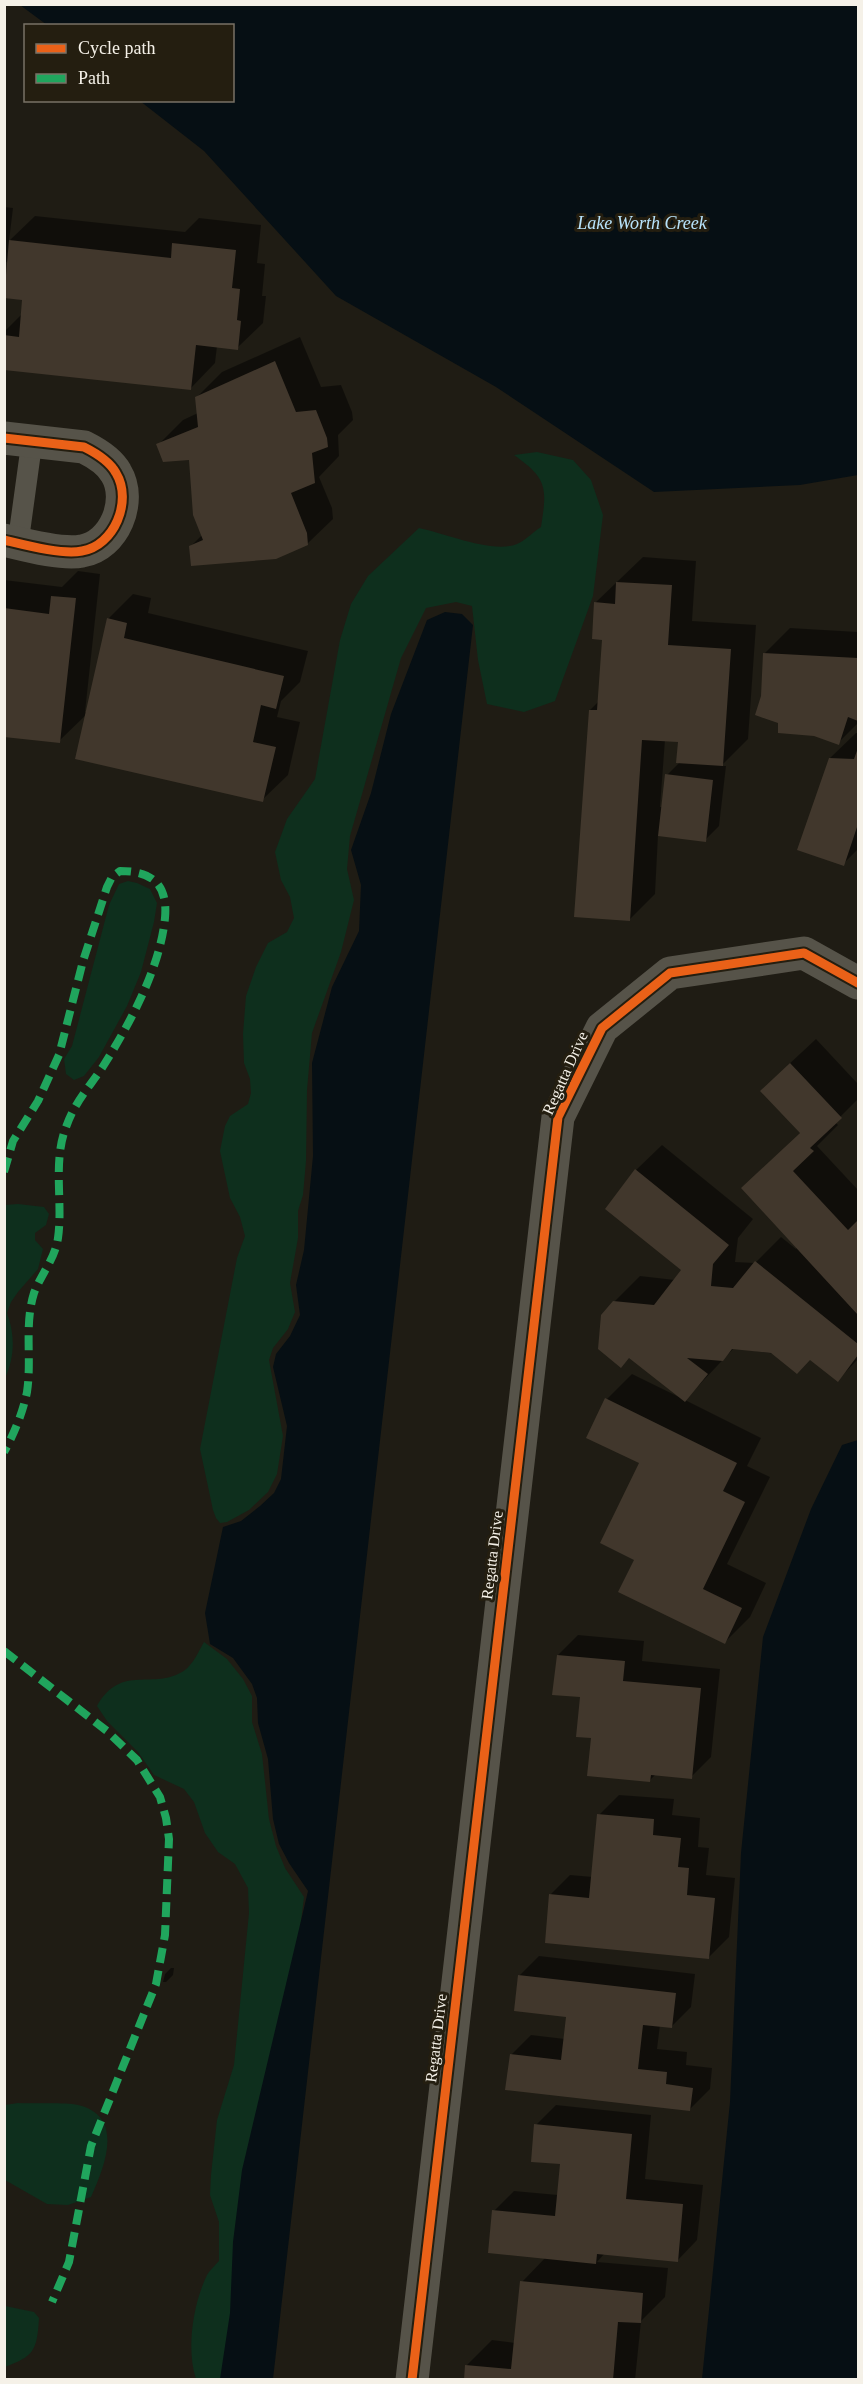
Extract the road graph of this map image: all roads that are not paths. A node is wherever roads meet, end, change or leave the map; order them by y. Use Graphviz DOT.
graph roads {
  1 [pos="18,440"];
  2 [pos="11,541"];
  3 [pos="858,983"];
  4 [pos="412,2379"];
  1 -- 2 [label="lane"];
  1 -- 2 [label="street"];
  3 -- 4 [label="street, Regatta Drive"];
}
